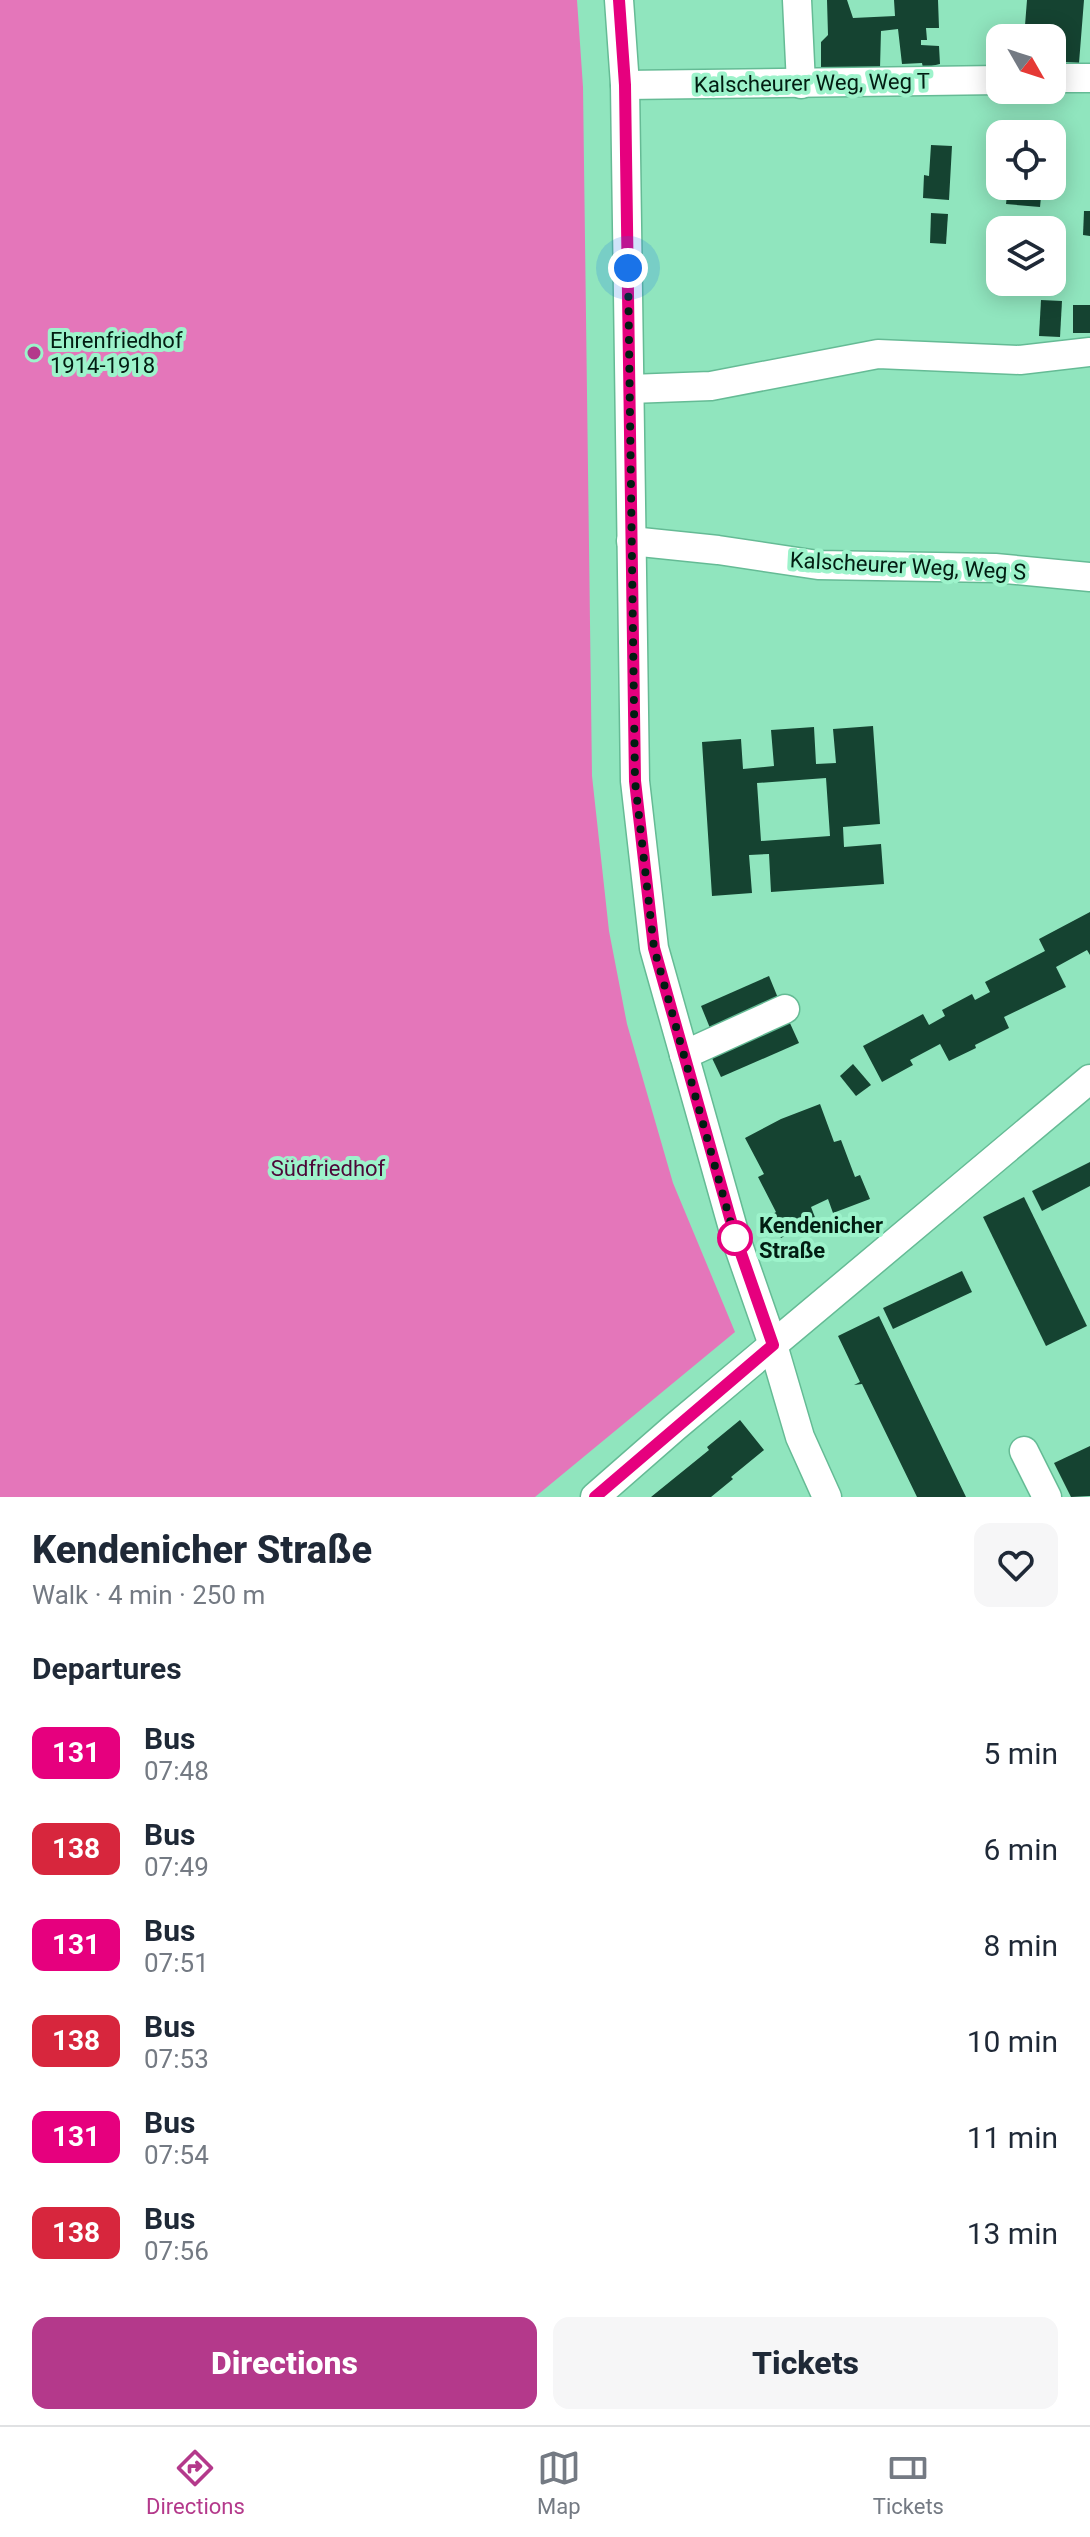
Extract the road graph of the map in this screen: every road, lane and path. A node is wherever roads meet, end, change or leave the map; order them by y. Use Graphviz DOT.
graph roads {
  1 [pos="619,0"];
  2 [pos="797,0"];
  3 [pos="1066,78"];
  4 [pos="1090,78"];
  5 [pos="986,80"];
  6 [pos="801,84"];
  7 [pos="625,85"];
  8 [pos="1090,352"];
  9 [pos="630,389"];
  10 [pos="631,541"];
  11 [pos="1090,577"];
  12 [pos="785,1009"];
  13 [pos="684,1055"];
  14 [pos="1090,1079"];
  15 [pos="773,1345"];
  16 [pos="1024,1451"];
  17 [pos="595,1497"];
  18 [pos="827,1497"];
  19 [pos="1047,1497"];
  1 -- 7 [label="street"];
  2 -- 6 [label="street"];
  3 -- 4 [label="street"];
  5 -- 6 [label="street, Kalscheurer Weg, Weg T"];
  6 -- 7 [label="street, Kalscheurer Weg, Weg T"];
  7 -- 9 [label="street"];
  8 -- 9 [label="street"];
  9 -- 10 [label="street"];
  10 -- 11 [label="street, Kalscheurer Weg, Weg S"];
  10 -- 13 [label="street"];
  12 -- 13 [label="street"];
  13 -- 15 [label="street"];
  14 -- 15 [label="street"];
  15 -- 17 [label="street"];
  15 -- 18 [label="street"];
  16 -- 19 [label="street"];
}
